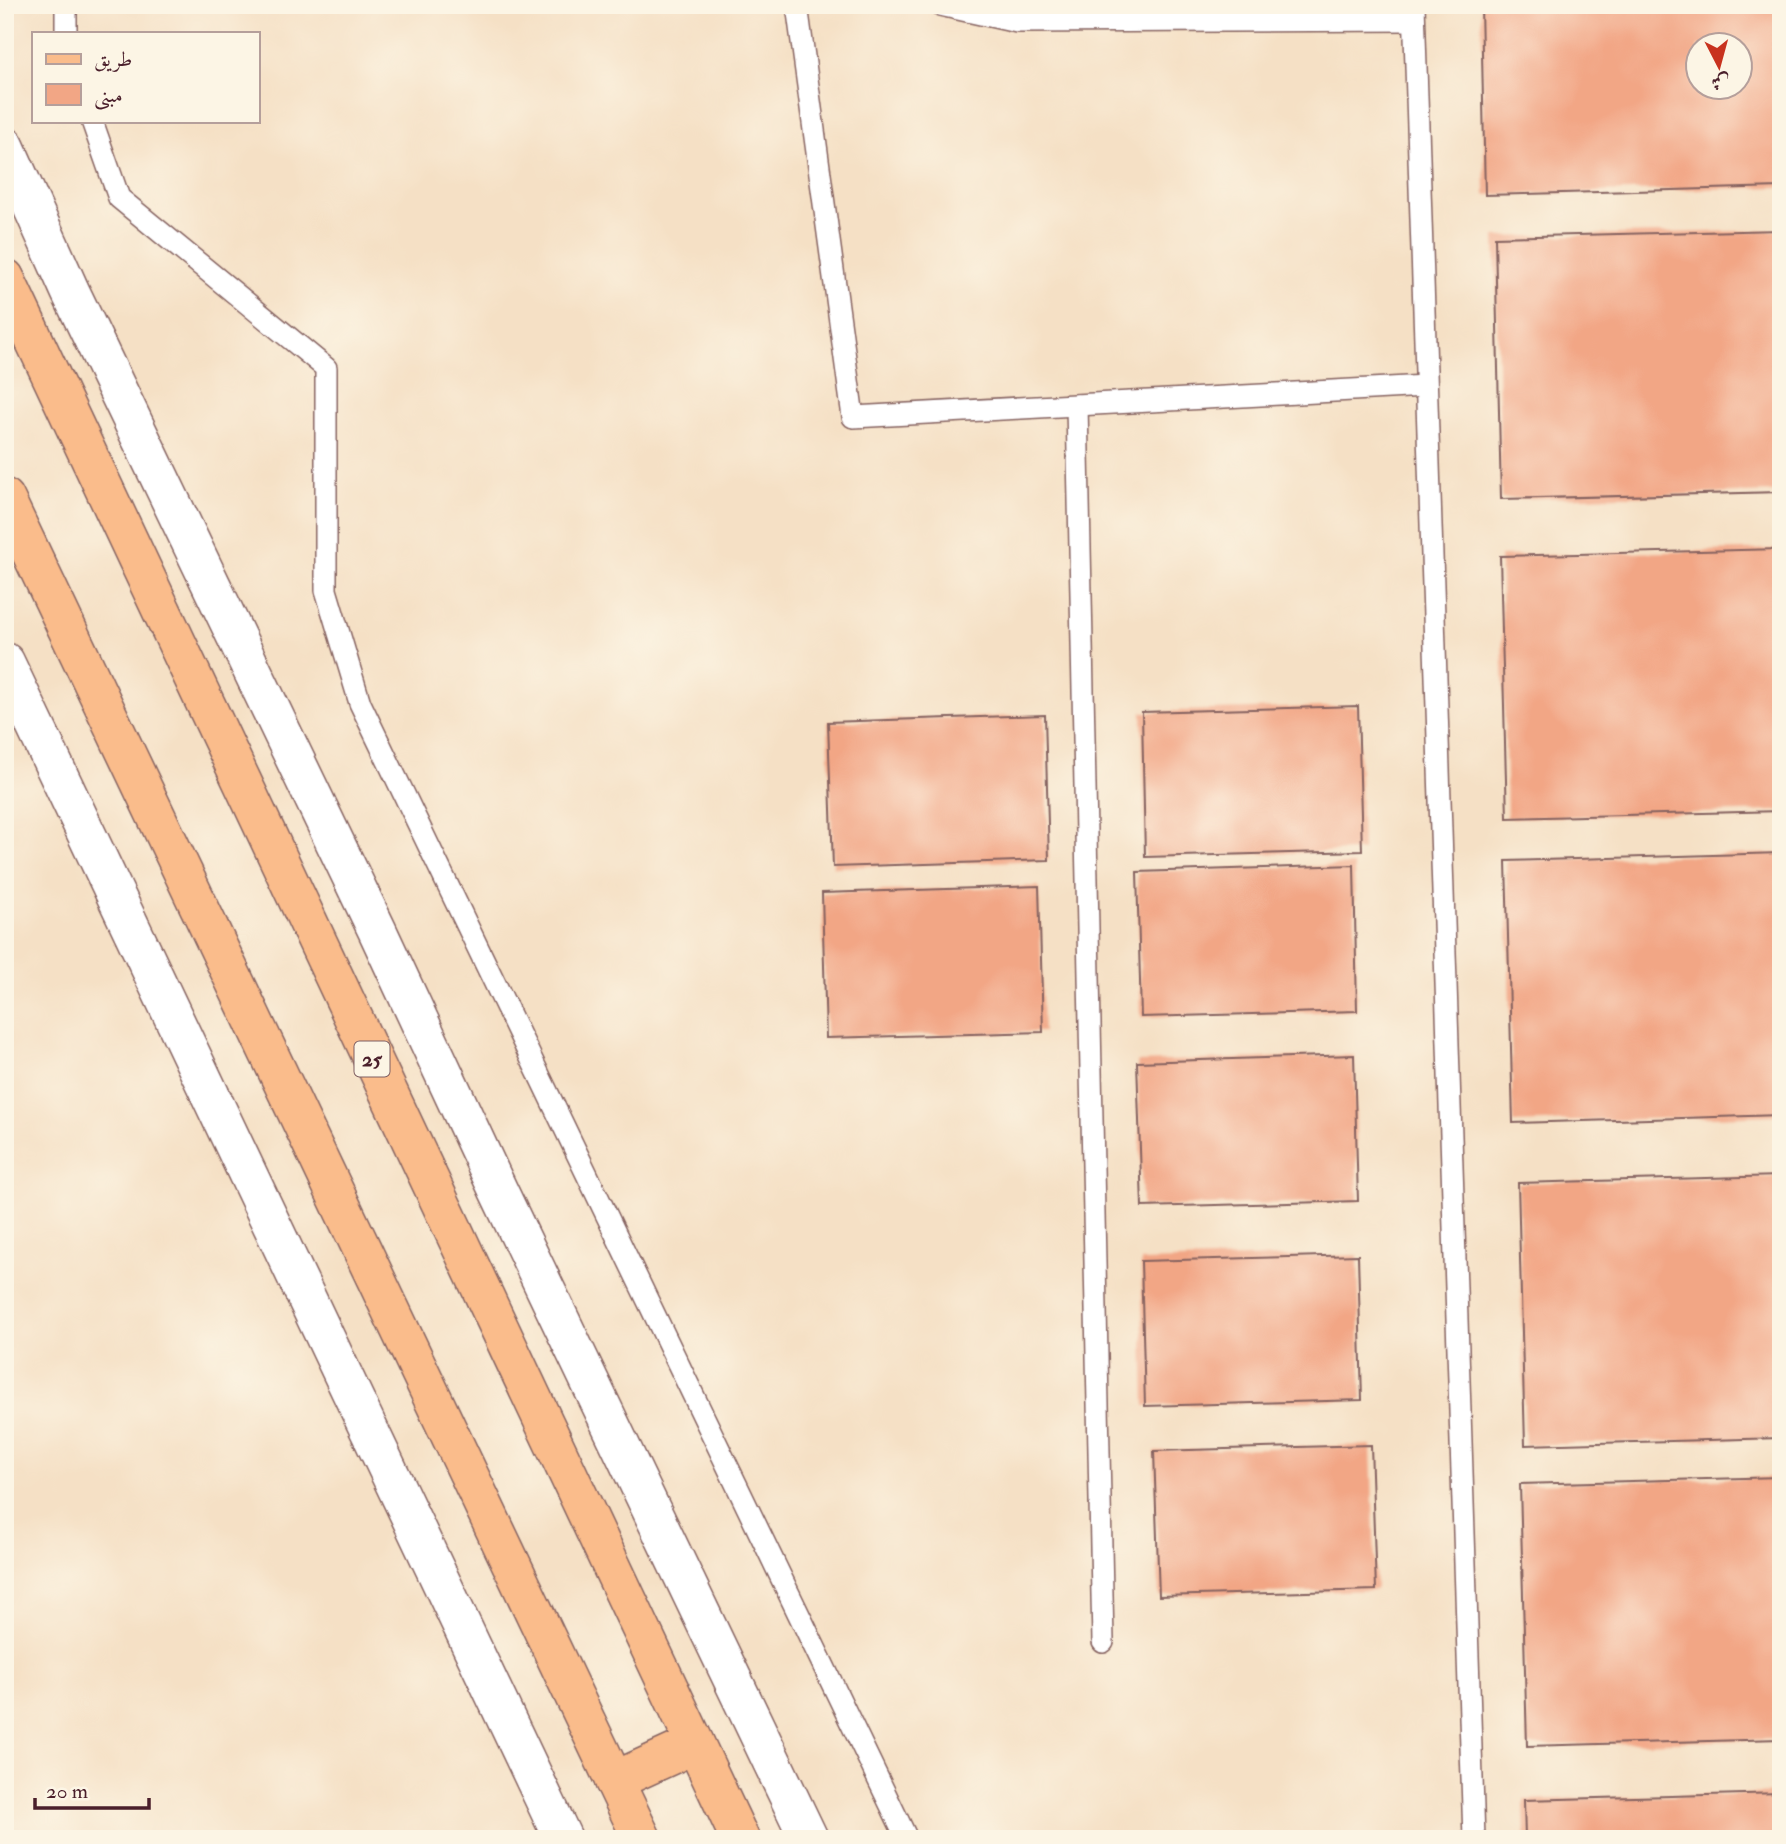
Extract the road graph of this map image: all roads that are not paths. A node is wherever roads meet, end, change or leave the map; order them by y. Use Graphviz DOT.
graph roads {
  1 [pos="66,5"];
  2 [pos="797,5"];
  3 [pos="940,5"];
  4 [pos="1414,13"];
  5 [pos="66,32"];
  6 [pos="92,122"];
  7 [pos="5,146"];
  8 [pos="5,278"];
  9 [pos="1426,386"];
  10 [pos="1077,405"];
  11 [pos="5,499"];
  12 [pos="5,663"];
  13 [pos="1103,1642"];
  14 [pos="695,1744"];
  15 [pos="614,1781"];
  16 [pos="564,1839"];
  17 [pos="642,1839"];
  18 [pos="740,1839"];
  19 [pos="809,1839"];
  20 [pos="907,1839"];
  21 [pos="1474,1839"];
  1 -- 5 [label="lane"];
  2 -- 10 [label="lane"];
  3 -- 4 [label="lane"];
  4 -- 9 [label="lane"];
  6 -- 20 [label="lane"];
  7 -- 19 [label="street"];
  8 -- 14 [label="main road, 25"];
  9 -- 10 [label="lane"];
  9 -- 21 [label="lane"];
  10 -- 13 [label="lane"];
  11 -- 15 [label="main road"];
  12 -- 16 [label="street"];
  14 -- 15 [label="main road"];
  14 -- 18 [label="main road, 25"];
  15 -- 17 [label="main road"];
}
